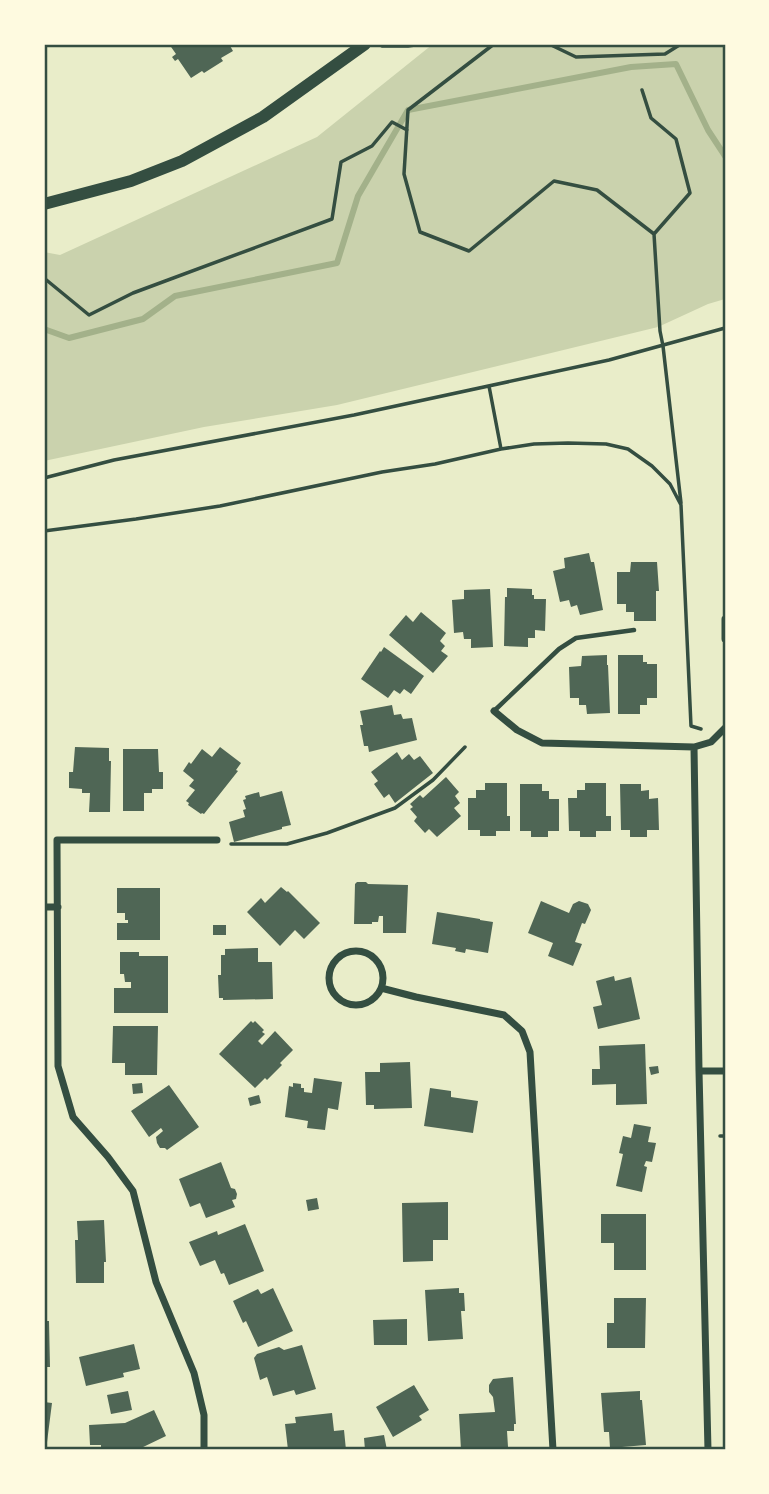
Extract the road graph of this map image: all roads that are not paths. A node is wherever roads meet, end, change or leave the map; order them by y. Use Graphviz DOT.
graph roads {
  1 [pos="358,46"];
  2 [pos="44,204"];
  3 [pos="724,620"];
  4 [pos="634,630"];
  5 [pos="725,639"];
  6 [pos="494,711"];
  7 [pos="725,729"];
  8 [pos="694,747"];
  9 [pos="218,840"];
  10 [pos="44,907"];
  11 [pos="58,907"];
  12 [pos="381,988"];
  13 [pos="699,1071"];
  14 [pos="725,1071"];
  15 [pos="204,1450"];
  16 [pos="553,1450"];
  17 [pos="708,1450"];
  1 -- 2 [label="street"];
  3 -- 5 [label="street"];
  4 -- 6 [label="lane"];
  6 -- 8 [label="street"];
  7 -- 8 [label="street"];
  8 -- 13 [label="street"];
  9 -- 11 [label="street"];
  10 -- 11 [label="street"];
  11 -- 15 [label="street"];
  12 -- 12 [label="street"];
  12 -- 16 [label="street"];
  13 -- 14 [label="street"];
  13 -- 17 [label="street"];
}
